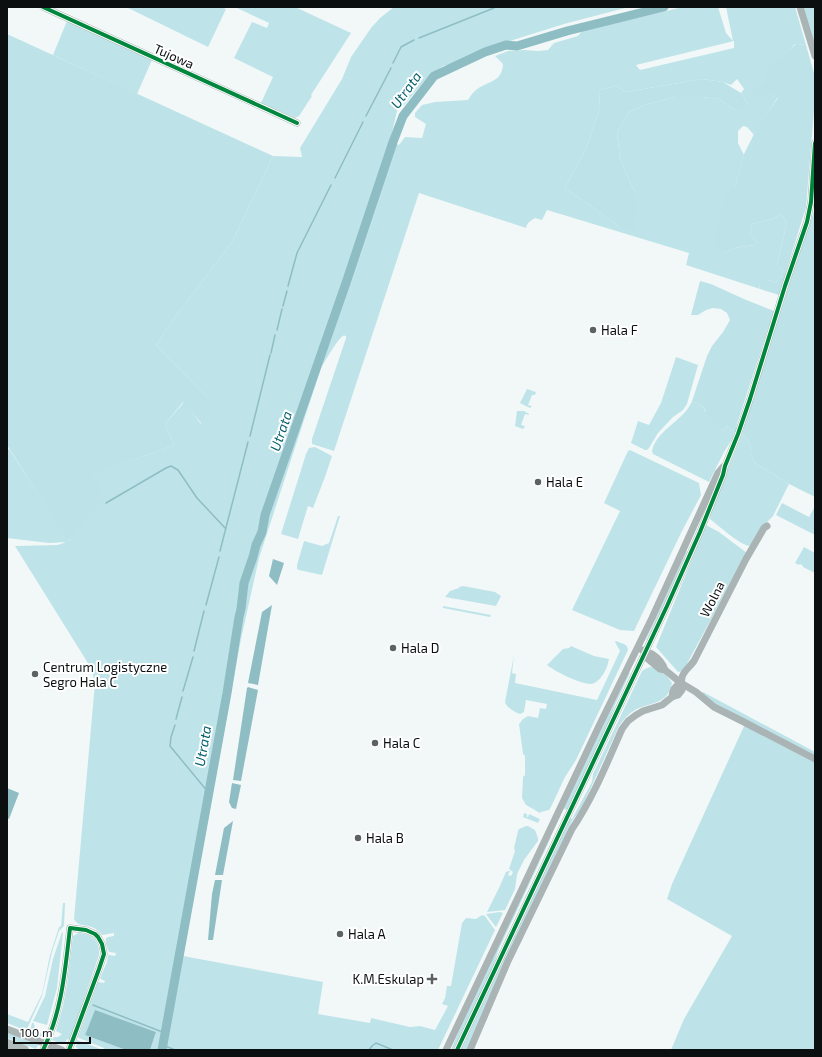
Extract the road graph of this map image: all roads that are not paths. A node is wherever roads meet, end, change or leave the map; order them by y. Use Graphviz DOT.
graph roads {
  1 [pos="42,7"];
  2 [pos="800,7"];
  3 [pos="815,56"];
  4 [pos="297,122"];
  5 [pos="815,143"];
  6 [pos="725,466"];
  7 [pos="767,526"];
  8 [pos="638,646"];
  9 [pos="645,652"];
  10 [pos="681,683"];
  11 [pos="815,759"];
  12 [pos="7,1029"];
  13 [pos="7,1044"];
  14 [pos="24,1050"];
  15 [pos="43,1050"];
  16 [pos="62,1050"];
  17 [pos="69,1050"];
  18 [pos="446,1050"];
  19 [pos="457,1050"];
  20 [pos="470,1050"];
  1 -- 4 [label="street, Tujowa"];
  2 -- 3 [label="street"];
  5 -- 6 [label="street"];
  6 -- 8 [label="street"];
  6 -- 9 [label="street"];
  7 -- 10 [label="street, Wolna"];
  8 -- 9 [label="street"];
  8 -- 18 [label="street"];
  9 -- 10 [label="street"];
  9 -- 19 [label="street"];
  10 -- 11 [label="street"];
  10 -- 20 [label="street, Wolna"];
  12 -- 16 [label="street"];
  13 -- 14 [label="highway"];
  15 -- 17 [label="street"];
}
